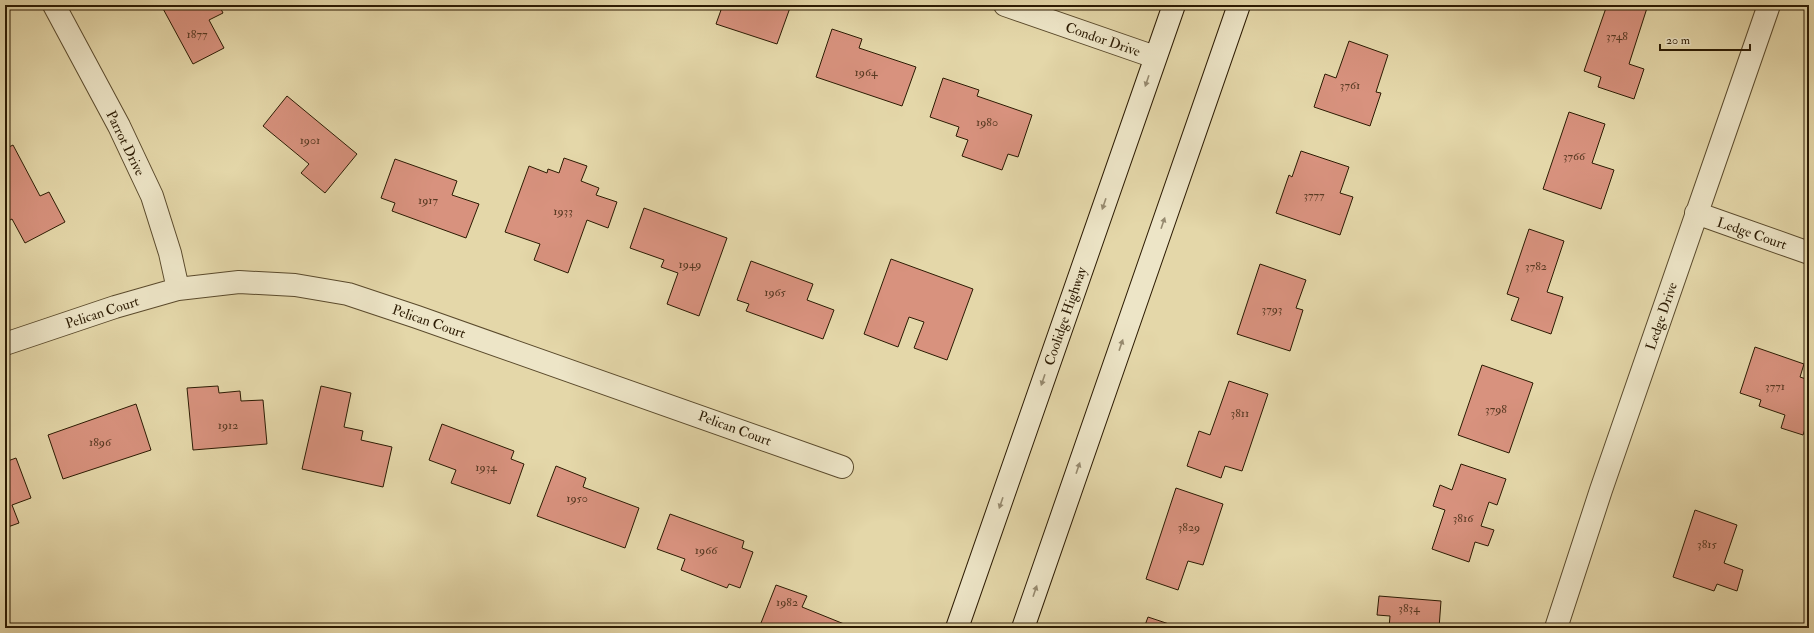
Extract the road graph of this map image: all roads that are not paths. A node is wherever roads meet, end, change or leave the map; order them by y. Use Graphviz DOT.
graph roads {
  1 [pos="54,5"];
  2 [pos="1005,5"];
  3 [pos="1174,5"];
  4 [pos="1238,5"];
  5 [pos="1769,5"];
  6 [pos="1155,57"];
  7 [pos="1696,213"];
  8 [pos="1809,253"];
  9 [pos="178,289"];
  10 [pos="5,344"];
  11 [pos="842,467"];
  12 [pos="957,628"];
  13 [pos="1023,628"];
  14 [pos="1556,628"];
  1 -- 9 [label="street, Parrot Drive"];
  2 -- 6 [label="street, Condor Drive"];
  3 -- 6 [label="street, Coolidge Highway"];
  13 -- 4 [label="street, one-way"];
  5 -- 7 [label="street, Ledge Drive"];
  6 -- 12 [label="street, Coolidge Highway, one-way"];
  7 -- 8 [label="street, Ledge Court"];
  7 -- 14 [label="street, Ledge Drive"];
  9 -- 10 [label="street, Pelican Court"];
  9 -- 11 [label="street, Pelican Court"];
}
